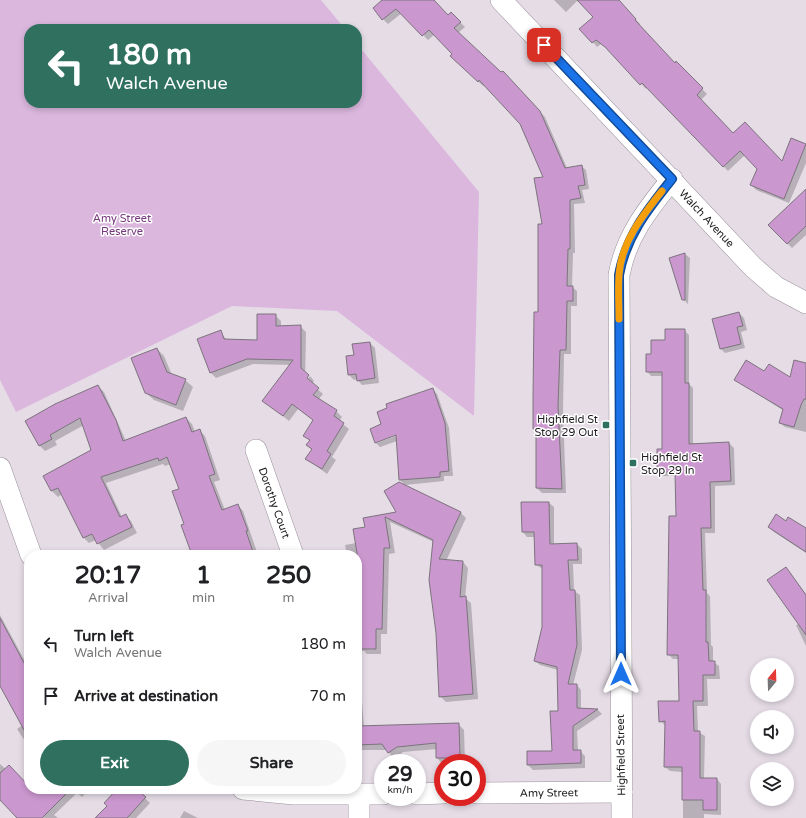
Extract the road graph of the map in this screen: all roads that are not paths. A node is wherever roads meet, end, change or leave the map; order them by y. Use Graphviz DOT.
graph roads {
  1 [pos="501,0"];
  2 [pos="672,179"];
  3 [pos="806,303"];
  4 [pos="256,450"];
  5 [pos="0,468"];
  6 [pos="29,550"];
  7 [pos="291,550"];
  8 [pos="622,792"];
  9 [pos="486,793"];
  10 [pos="359,794"];
  11 [pos="374,794"];
  12 [pos="359,818"];
  13 [pos="622,818"];
  1 -- 2 [label="street, Walch Avenue"];
  2 -- 3 [label="street, Walch Avenue"];
  2 -- 8 [label="street, Highfield Street"];
  4 -- 7 [label="street, Dorothy Court"];
  5 -- 6 [label="street"];
  8 -- 9 [label="street, Amy Street"];
  8 -- 13 [label="street, Highfield Street"];
  10 -- 11 [label="street"];
  10 -- 12 [label="street"];
}
